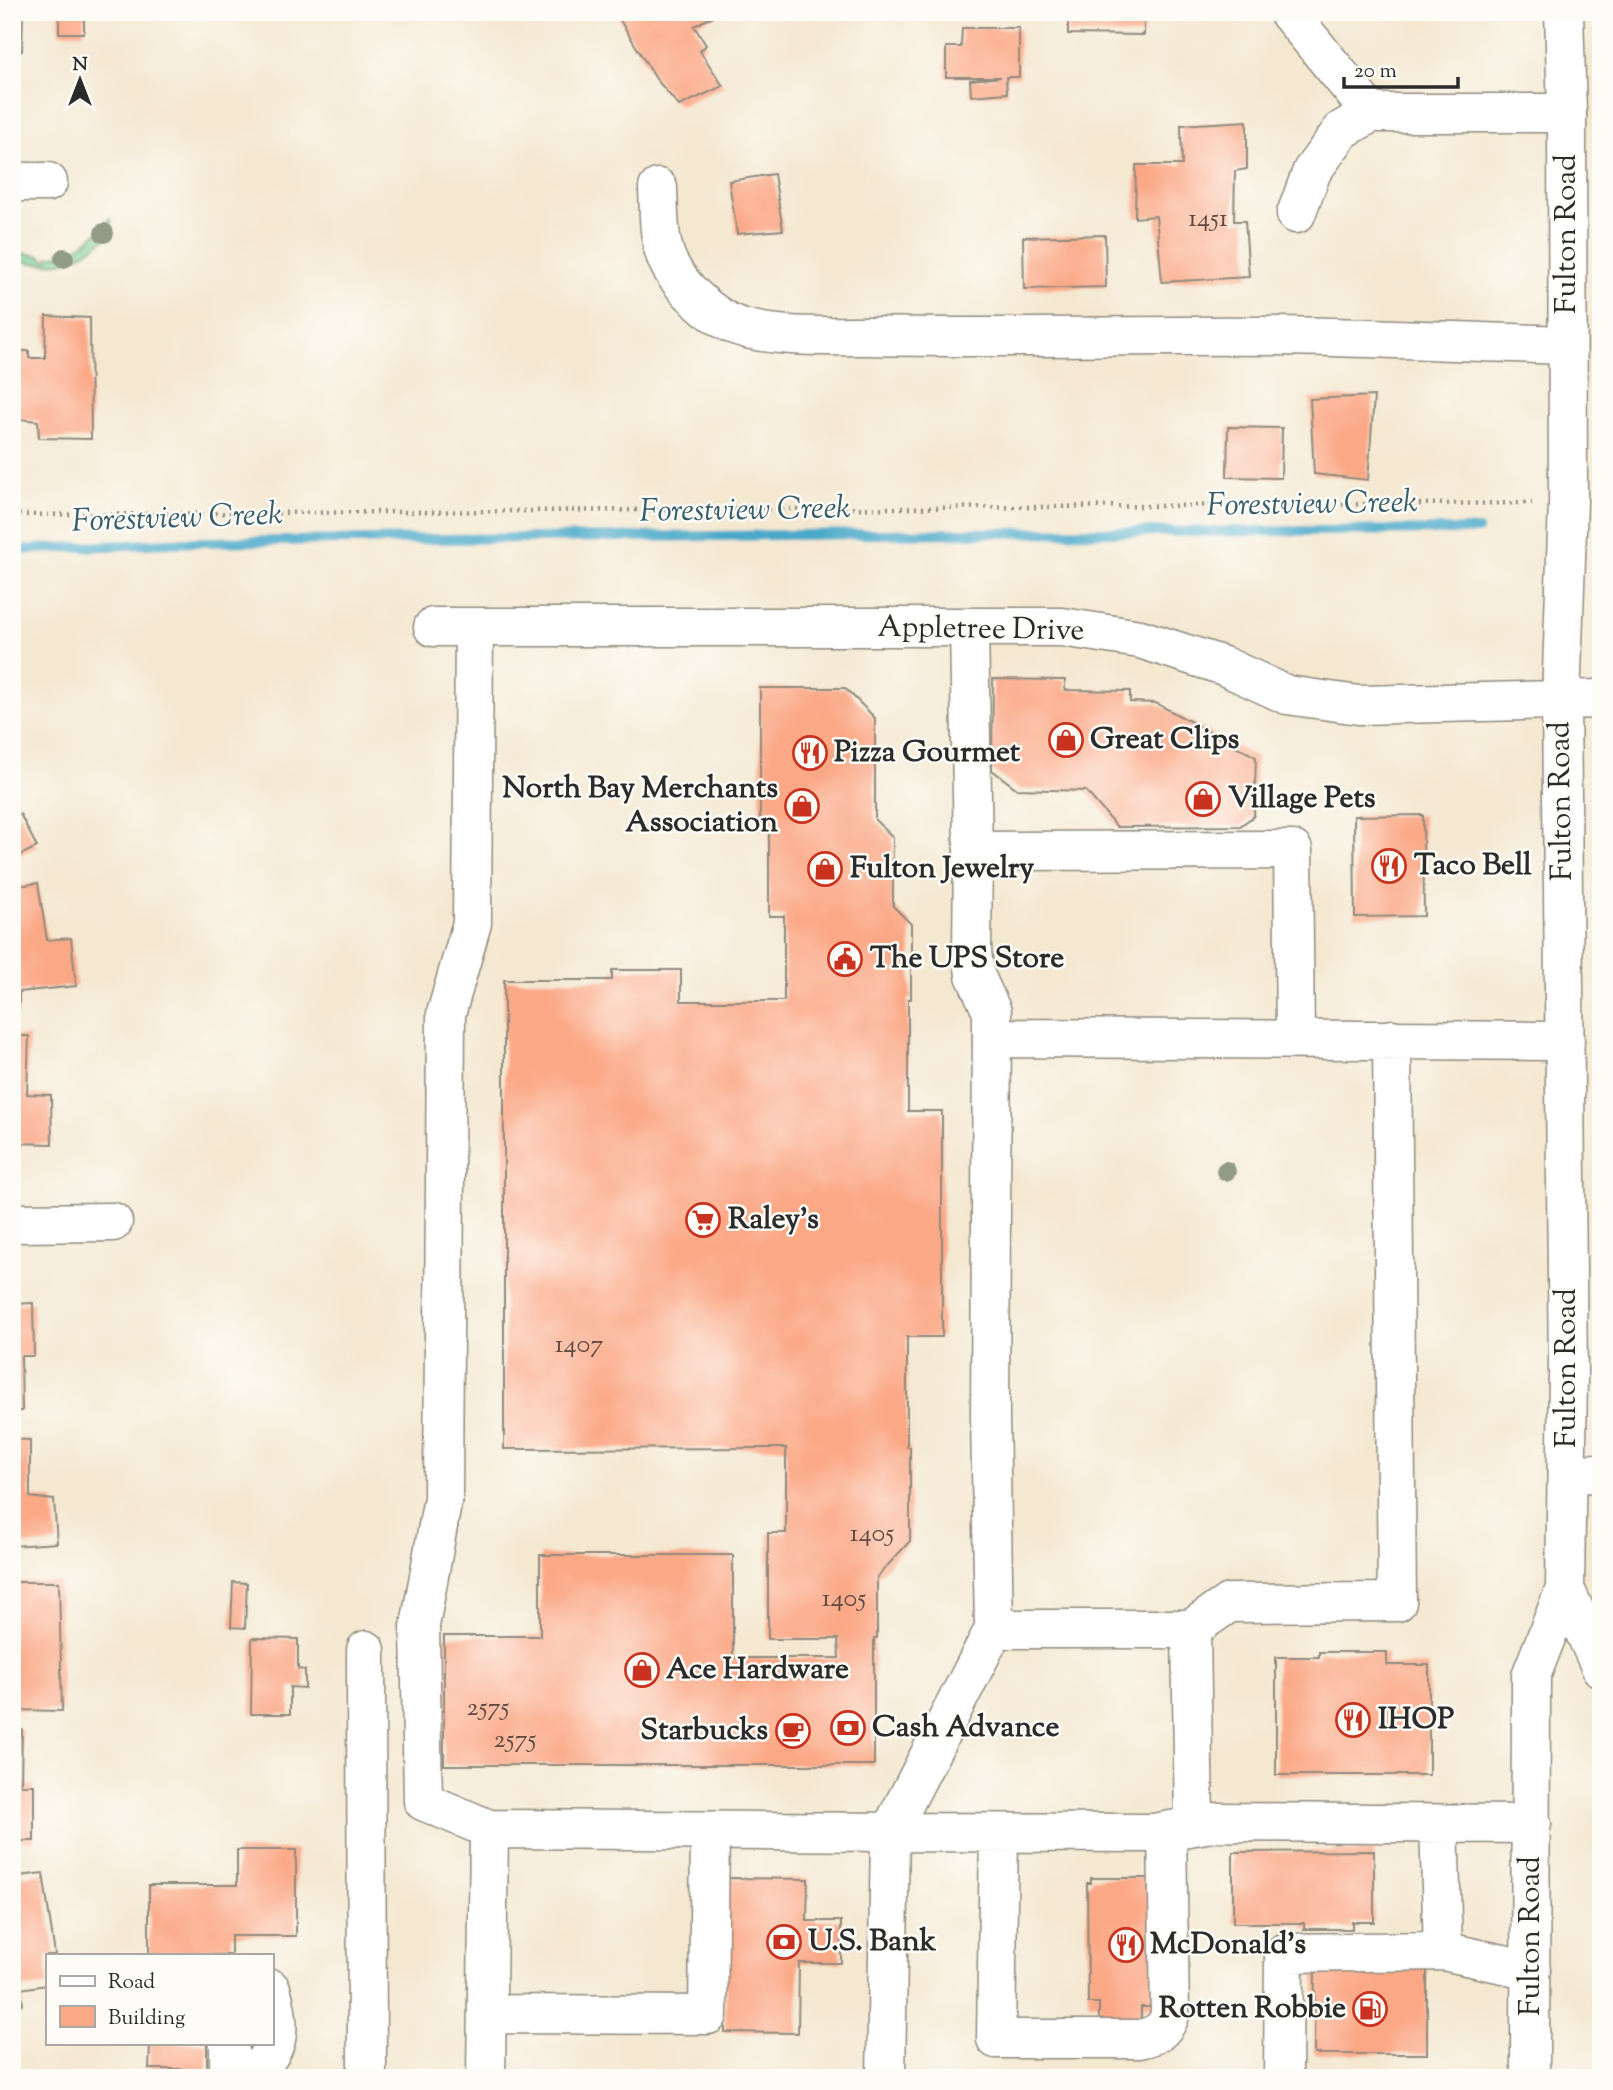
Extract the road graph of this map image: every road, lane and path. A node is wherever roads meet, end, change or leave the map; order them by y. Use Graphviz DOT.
graph roads {
  1 [pos="1288,12"];
  2 [pos="1564,12"];
  3 [pos="1371,113"];
  4 [pos="1567,113"];
  5 [pos="658,188"];
  6 [pos="1296,214"];
  7 [pos="1567,345"];
  8 [pos="1567,502"];
  9 [pos="12,515"];
  10 [pos="433,627"];
  11 [pos="474,627"];
  12 [pos="969,627"];
  13 [pos="1601,699"];
  14 [pos="1561,701"];
  15 [pos="973,851"];
  16 [pos="992,1038"];
  17 [pos="1295,1038"];
  18 [pos="1392,1039"];
  19 [pos="1565,1041"];
  20 [pos="113,1222"];
  21 [pos="12,1223"];
  22 [pos="1584,1473"];
  23 [pos="1564,1589"];
  24 [pos="994,1629"];
  25 [pos="1191,1629"];
  26 [pos="366,1650"];
  27 [pos="1601,1668"];
  28 [pos="1439,1824"];
  29 [pos="1532,1824"];
  30 [pos="1181,1828"];
  31 [pos="489,1829"];
  32 [pos="710,1831"];
  33 [pos="890,1832"];
  34 [pos="999,1833"];
  35 [pos="1444,1951"];
  36 [pos="1531,1970"];
  37 [pos="273,1996"];
  38 [pos="487,2014"];
  39 [pos="229,2044"];
  40 [pos="229,2078"];
  41 [pos="246,2078"];
  42 [pos="367,2078"];
  43 [pos="486,2078"];
  44 [pos="886,2078"];
  45 [pos="1283,2078"];
  46 [pos="1530,2078"];
  1 -- 3 [label="street"];
  2 -- 4 [label="street, Fulton Road"];
  3 -- 4 [label="street"];
  3 -- 6 [label="street"];
  4 -- 7 [label="street, Fulton Road"];
  5 -- 7 [label="street"];
  7 -- 8 [label="street, Fulton Road"];
  8 -- 9 [label="path"];
  8 -- 14 [label="street, Fulton Road"];
  10 -- 11 [label="street, Appletree Drive"];
  11 -- 12 [label="street, Appletree Drive"];
  11 -- 31 [label="street"];
  12 -- 14 [label="street, Appletree Drive"];
  12 -- 15 [label="street"];
  13 -- 14 [label="street, Appletree Drive"];
  14 -- 19 [label="street, Fulton Road"];
  15 -- 16 [label="street"];
  15 -- 17 [label="street"];
  16 -- 17 [label="street"];
  16 -- 24 [label="street"];
  17 -- 18 [label="street"];
  18 -- 19 [label="street"];
  18 -- 25 [label="street"];
  19 -- 22 [label="street, Fulton Road"];
  20 -- 21 [label="street"];
  22 -- 23 [label="street, Fulton Road"];
  23 -- 27 [label="street, Fulton Road"];
  23 -- 29 [label="street, Fulton Road"];
  24 -- 25 [label="street"];
  24 -- 33 [label="street"];
  25 -- 30 [label="street"];
  26 -- 42 [label="street"];
  28 -- 29 [label="street"];
  28 -- 30 [label="street"];
  28 -- 35 [label="street"];
  29 -- 36 [label="street, Fulton Road"];
  30 -- 34 [label="street"];
  30 -- 34 [label="street"];
  31 -- 32 [label="street"];
  31 -- 38 [label="street"];
  32 -- 33 [label="street"];
  32 -- 38 [label="street"];
  33 -- 34 [label="street"];
  33 -- 44 [label="street"];
  35 -- 36 [label="street"];
  35 -- 45 [label="street"];
  36 -- 46 [label="street, Fulton Road"];
  37 -- 41 [label="street"];
  38 -- 43 [label="street"];
  39 -- 40 [label="street"];
}
